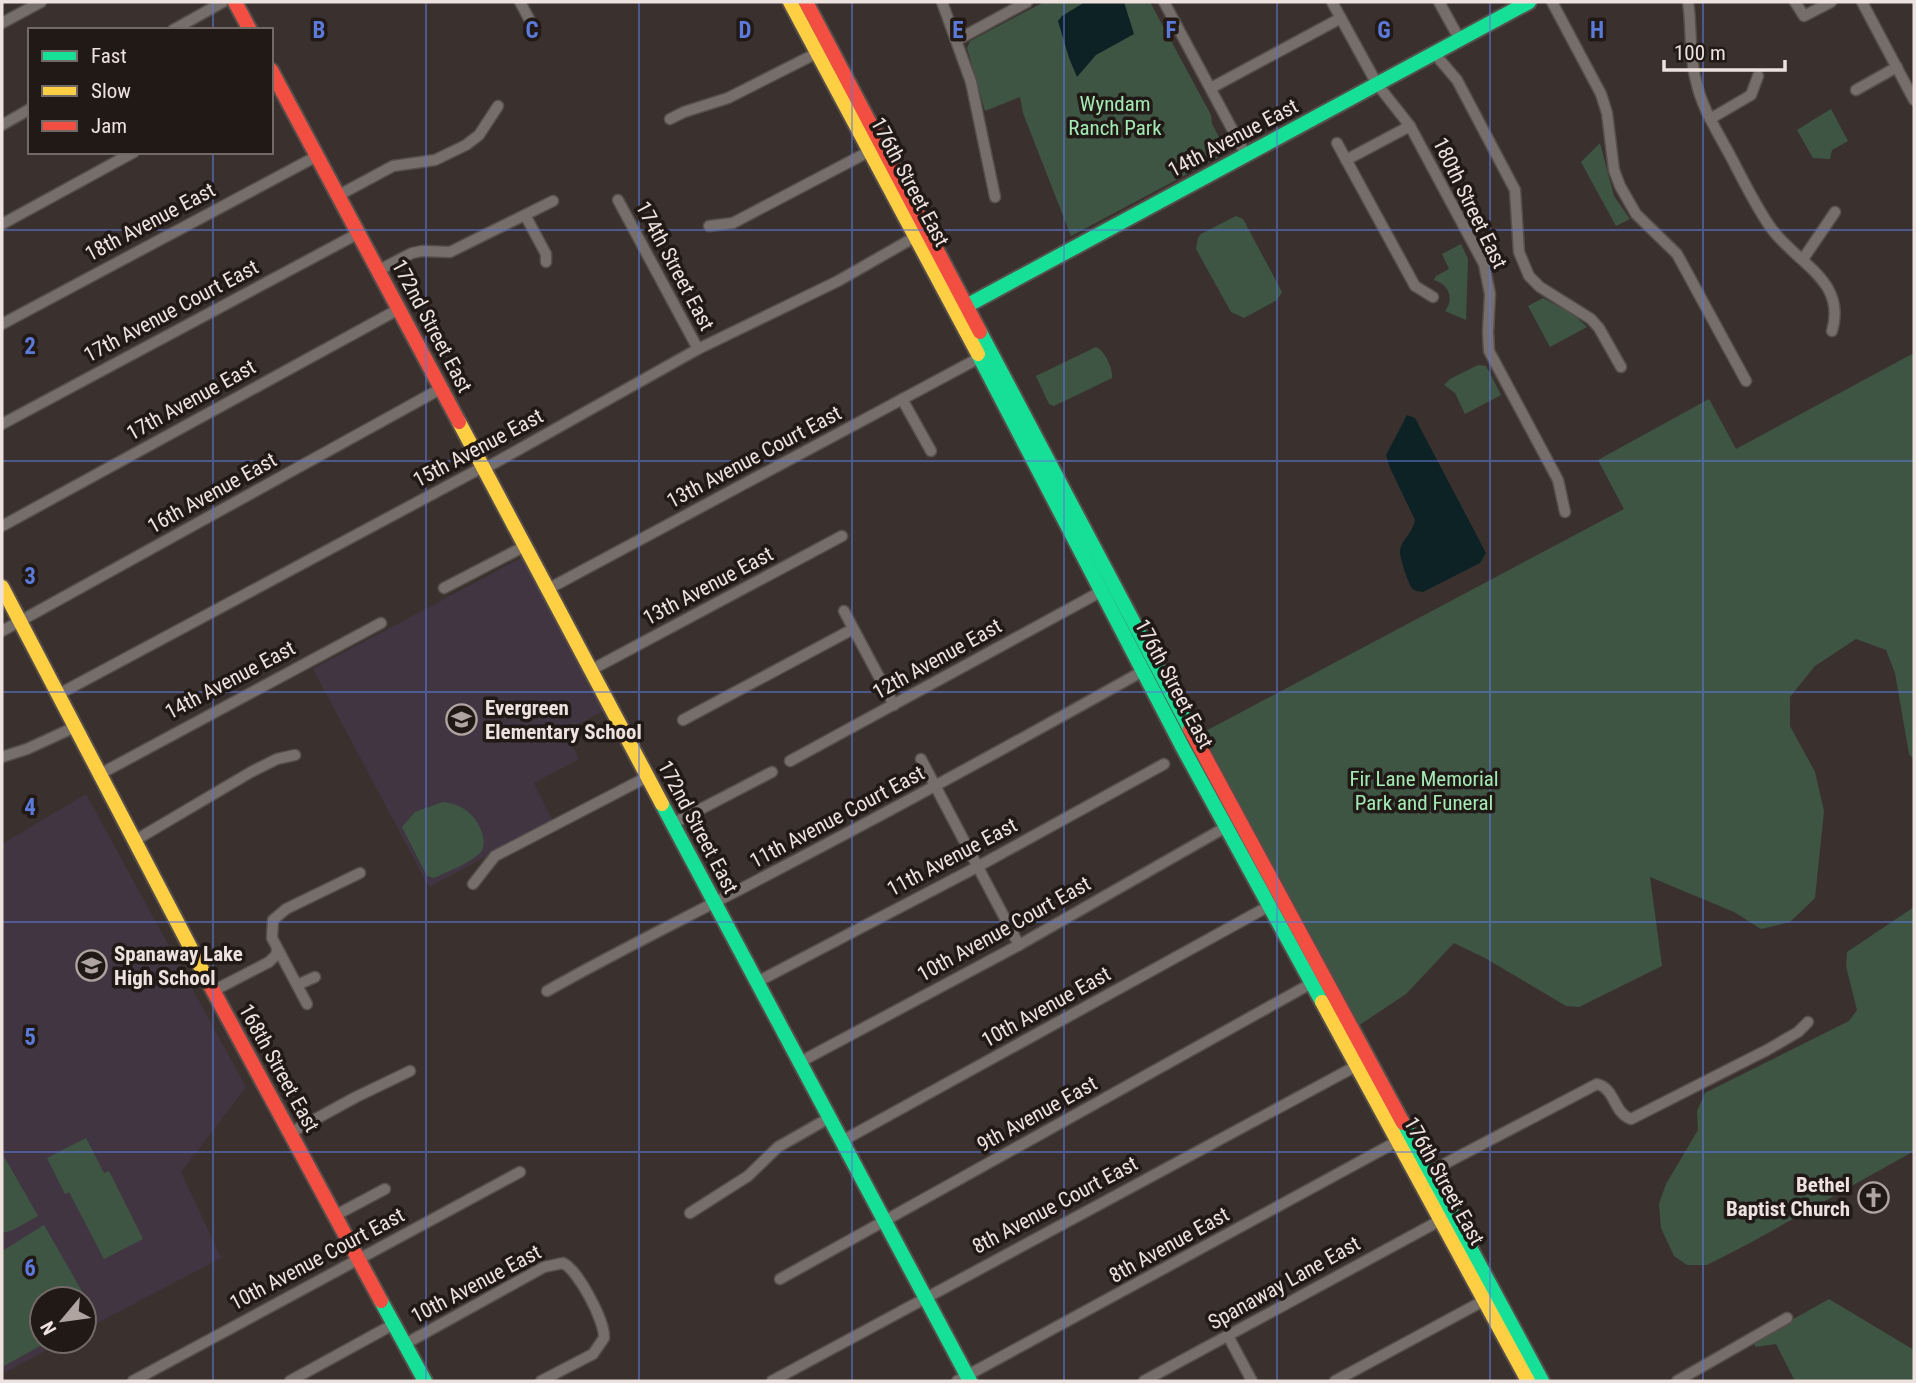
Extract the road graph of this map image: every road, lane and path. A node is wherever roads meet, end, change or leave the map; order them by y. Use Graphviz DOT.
graph roads {
  1 [pos="41,2"];
  2 [pos="223,2"];
  3 [pos="235,2"];
  4 [pos="520,2"];
  5 [pos="790,2"];
  6 [pos="806,2"];
  7 [pos="942,2"];
  8 [pos="1027,2"];
  9 [pos="1332,2"];
  10 [pos="1439,2"];
  11 [pos="1529,2"];
  12 [pos="1552,2"];
  13 [pos="1688,2"];
  14 [pos="1795,2"];
  15 [pos="1831,2"];
  16 [pos="1862,2"];
  17 [pos="1168,3"];
  18 [pos="1341,18"];
  19 [pos="2,23"];
  20 [pos="177,28"];
  21 [pos="249,28"];
  22 [pos="534,28"];
  23 [pos="957,40"];
  24 [pos="1460,40"];
  25 [pos="817,53"];
  26 [pos="1434,53"];
  27 [pos="1897,67"];
  28 [pos="273,75"];
  29 [pos="1758,76"];
  30 [pos="1377,84"];
  31 [pos="1211,88"];
  32 [pos="1856,90"];
  33 [pos="848,95"];
  34 [pos="1914,100"];
  35 [pos="498,106"];
  36 [pos="28,110"];
  37 [pos="670,119"];
  38 [pos="1710,119"];
  39 [pos="2,125"];
  40 [pos="1410,126"];
  41 [pos="1337,143"];
  42 [pos="870,151"];
  43 [pos="130,154"];
  44 [pos="1247,155"];
  45 [pos="317,156"];
  46 [pos="1346,160"];
  47 [pos="339,195"];
  48 [pos="995,197"];
  49 [pos="618,200"];
  50 [pos="553,201"];
  51 [pos="1835,212"];
  52 [pos="525,215"];
  53 [pos="2,224"];
  54 [pos="709,226"];
  55 [pos="359,233"];
  56 [pos="915,237"];
  57 [pos="1803,259"];
  58 [pos="546,262"];
  59 [pos="379,270"];
  60 [pos="1433,297"];
  61 [pos="962,308"];
  62 [pos="399,309"];
  63 [pos="2,324"];
  64 [pos="1832,331"];
  65 [pos="698,349"];
  66 [pos="979,358"];
  67 [pos="1621,368"];
  68 [pos="1746,381"];
  69 [pos="442,388"];
  70 [pos="902,399"];
  71 [pos="2,424"];
  72 [pos="1036,439"];
  73 [pos="931,451"];
  74 [pos="483,467"];
  75 [pos="1565,512"];
  76 [pos="2,526"];
  77 [pos="842,536"];
  78 [pos="525,546"];
  79 [pos="2,587"];
  80 [pos="444,588"];
  81 [pos="548,589"];
  82 [pos="1102,591"];
  83 [pos="844,611"];
  84 [pos="20,621"];
  85 [pos="381,623"];
  86 [pos="853,629"];
  87 [pos="2,631"];
  88 [pos="591,670"];
  89 [pos="1143,671"];
  90 [pos="59,694"];
  91 [pos="894,705"];
  92 [pos="682,720"];
  93 [pos="1188,726"];
  94 [pos="75,727"];
  95 [pos="295,755"];
  96 [pos="2,757"];
  97 [pos="921,759"];
  98 [pos="790,761"];
  99 [pos="1164,764"];
  100 [pos="772,772"];
  101 [pos="100,774"];
  102 [pos="647,777"];
  103 [pos="936,787"];
  104 [pos="672,824"];
  105 [pos="1226,827"];
  106 [pos="134,841"];
  107 [pos="977,867"];
  108 [pos="360,873"];
  109 [pos="473,884"];
  110 [pos="714,904"];
  111 [pos="1269,906"];
  112 [pos="1019,945"];
  113 [pos="277,950"];
  114 [pos="316,976"];
  115 [pos="757,982"];
  116 [pos="1312,984"];
  117 [pos="297,985"];
  118 [pos="213,991"];
  119 [pos="547,991"];
  120 [pos="307,1004"];
  121 [pos="1808,1022"];
  122 [pos="800,1062"];
  123 [pos="1358,1065"];
  124 [pos="410,1071"];
  125 [pos="1396,1112"];
  126 [pos="829,1118"];
  127 [pos="290,1133"];
  128 [pos="842,1141"];
  129 [pos="1398,1141"];
  130 [pos="520,1172"];
  131 [pos="1430,1172"];
  132 [pos="386,1189"];
  133 [pos="1439,1190"];
  134 [pos="690,1213"];
  135 [pos="336,1216"];
  136 [pos="884,1220"];
  137 [pos="1441,1220"];
  138 [pos="359,1258"];
  139 [pos="780,1279"];
  140 [pos="925,1297"];
  141 [pos="1485,1300"];
  142 [pos="1787,1318"];
  143 [pos="394,1324"];
  144 [pos="1228,1336"];
  145 [pos="405,1344"];
  146 [pos="965,1379"];
  147 [pos="133,1381"];
  148 [pos="290,1381"];
  149 [pos="425,1381"];
  150 [pos="541,1381"];
  151 [pos="772,1381"];
  152 [pos="1144,1381"];
  153 [pos="1252,1381"];
  154 [pos="1335,1381"];
  155 [pos="1527,1381"];
  156 [pos="1542,1381"];
  157 [pos="1677,1381"];
  1 -- 19 [label="street"];
  2 -- 20 [label="street"];
  3 -- 21 [label="main road"];
  4 -- 22 [label="street"];
  5 -- 25 [label="main road, 176th Street East"];
  6 -- 33 [label="main road, 176th Street East"];
  7 -- 23 [label="street"];
  8 -- 23 [label="street"];
  9 -- 18 [label="street, 180th Street East"];
  10 -- 24 [label="street"];
  11 -- 24 [label="main road, 14th Avenue East"];
  12 -- 68 [label="street"];
  13 -- 38 [label="street"];
  14 -- 15 [label="street"];
  16 -- 27 [label="street"];
  17 -- 31 [label="street"];
  18 -- 30 [label="street, 180th Street East"];
  18 -- 31 [label="street"];
  23 -- 48 [label="street"];
  24 -- 26 [label="main road, 14th Avenue East"];
  25 -- 33 [label="main road, 176th Street East"];
  25 -- 37 [label="street"];
  26 -- 30 [label="main road, 14th Avenue East"];
  26 -- 67 [label="street"];
  27 -- 32 [label="street"];
  27 -- 34 [label="street"];
  28 -- 45 [label="main road, 172nd Street East"];
  29 -- 38 [label="street"];
  30 -- 40 [label="street, 180th Street East"];
  30 -- 44 [label="main road, 14th Avenue East"];
  31 -- 44 [label="street"];
  33 -- 42 [label="main road, 176th Street East"];
  33 -- 61 [label="main road, 176th Street East"];
  35 -- 47 [label="street"];
  36 -- 39 [label="street"];
  38 -- 57 [label="street"];
  40 -- 46 [label="street"];
  40 -- 75 [label="street, 180th Street East"];
  41 -- 46 [label="street"];
  42 -- 54 [label="street"];
  42 -- 56 [label="main road, 176th Street East"];
  43 -- 53 [label="street"];
  44 -- 61 [label="main road, 14th Avenue East"];
  45 -- 47 [label="main road, 172nd Street East"];
  45 -- 63 [label="street, 18th Avenue East"];
  46 -- 60 [label="street"];
  47 -- 55 [label="main road, 172nd Street East"];
  49 -- 65 [label="street, 174th Street East"];
  50 -- 52 [label="street"];
  51 -- 57 [label="street"];
  52 -- 58 [label="street"];
  52 -- 59 [label="street"];
  55 -- 59 [label="main road, 172nd Street East"];
  55 -- 71 [label="street, 17th Avenue Court East"];
  56 -- 61 [label="main road, 176th Street East"];
  56 -- 65 [label="street, 15th Avenue East"];
  57 -- 64 [label="street"];
  59 -- 62 [label="main road, 172nd Street East"];
  61 -- 66 [label="main road, 176th Street East"];
  61 -- 72 [label="main road, 176th Street East"];
  62 -- 69 [label="main road, 172nd Street East"];
  62 -- 76 [label="street, 17th Avenue East"];
  65 -- 74 [label="street, 15th Avenue East"];
  66 -- 70 [label="street, 13th Avenue Court East"];
  66 -- 72 [label="main road"];
  66 -- 82 [label="main road, 176th Street East"];
  69 -- 74 [label="main road, 172nd Street East"];
  69 -- 84 [label="street, 16th Avenue East"];
  70 -- 73 [label="street"];
  70 -- 81 [label="street, 13th Avenue Court East"];
  72 -- 93 [label="main road, 176th Street East"];
  74 -- 78 [label="main road, 172nd Street East"];
  74 -- 90 [label="street, 15th Avenue East"];
  77 -- 88 [label="street, 13th Avenue East"];
  78 -- 80 [label="street"];
  78 -- 81 [label="main road, 172nd Street East"];
  79 -- 84 [label="main road, 168th Street East"];
  81 -- 88 [label="main road, 172nd Street East"];
  82 -- 89 [label="main road, 176th Street East"];
  82 -- 91 [label="street, 12th Avenue East"];
  83 -- 86 [label="street"];
  84 -- 87 [label="street, 16th Avenue East"];
  84 -- 90 [label="main road, 168th Street East"];
  85 -- 101 [label="street, 14th Avenue East"];
  86 -- 91 [label="street"];
  86 -- 92 [label="street"];
  88 -- 102 [label="main road, 172nd Street East"];
  89 -- 93 [label="main road"];
  89 -- 103 [label="street, 11th Avenue Court East"];
  89 -- 105 [label="main road, 176th Street East"];
  90 -- 94 [label="main road, 168th Street East"];
  91 -- 98 [label="street, 12th Avenue East"];
  93 -- 125 [label="main road, 176th Street East"];
  94 -- 96 [label="street"];
  94 -- 101 [label="main road, 168th Street East"];
  95 -- 106 [label="street"];
  97 -- 103 [label="street"];
  99 -- 107 [label="street, 11th Avenue East"];
  100 -- 104 [label="street"];
  101 -- 106 [label="main road, 168th Street East"];
  102 -- 104 [label="main road, 172nd Street East"];
  102 -- 109 [label="street"];
  103 -- 107 [label="street"];
  103 -- 110 [label="street, 11th Avenue Court East"];
  104 -- 110 [label="main road, 172nd Street East"];
  105 -- 111 [label="main road, 176th Street East"];
  105 -- 112 [label="street, 10th Avenue Court East"];
  106 -- 118 [label="main road, 168th Street East"];
  107 -- 112 [label="street"];
  107 -- 115 [label="street, 11th Avenue East"];
  108 -- 113 [label="street"];
  110 -- 115 [label="main road, 172nd Street East"];
  110 -- 119 [label="street, 11th Avenue Court East"];
  111 -- 116 [label="main road, 176th Street East"];
  111 -- 128 [label="street, 10th Avenue East"];
  112 -- 122 [label="street, 10th Avenue Court East"];
  113 -- 117 [label="street"];
  113 -- 118 [label="street"];
  114 -- 117 [label="street"];
  115 -- 122 [label="main road, 172nd Street East"];
  116 -- 123 [label="main road, 176th Street East"];
  116 -- 136 [label="street, 9th Avenue East"];
  117 -- 120 [label="street"];
  118 -- 127 [label="main road, 168th Street East"];
  121 -- 131 [label="street"];
  122 -- 126 [label="main road, 172nd Street East"];
  123 -- 125 [label="main road"];
  123 -- 129 [label="main road, 176th Street East"];
  123 -- 140 [label="street, 8th Avenue Court East"];
  124 -- 127 [label="street"];
  125 -- 131 [label="main road, 176th Street East"];
  126 -- 128 [label="main road, 172nd Street East"];
  126 -- 134 [label="street"];
  127 -- 135 [label="main road, 168th Street East"];
  128 -- 136 [label="main road, 172nd Street East"];
  129 -- 133 [label="main road"];
  129 -- 137 [label="main road, 176th Street East"];
  129 -- 146 [label="street, 8th Avenue East"];
  130 -- 138 [label="street, 10th Avenue Court East"];
  131 -- 133 [label="main road, 176th Street East"];
  132 -- 135 [label="street"];
  133 -- 156 [label="main road, 176th Street East"];
  135 -- 138 [label="main road, 168th Street East"];
  136 -- 139 [label="street, 9th Avenue East"];
  136 -- 140 [label="main road, 172nd Street East"];
  137 -- 141 [label="main road, 176th Street East"];
  137 -- 144 [label="street, Spanaway Lane East"];
  138 -- 143 [label="main road, 168th Street East"];
  138 -- 147 [label="street, 10th Avenue Court East"];
  140 -- 146 [label="main road, 172nd Street East"];
  140 -- 151 [label="street, 8th Avenue Court East"];
  141 -- 154 [label="street"];
  141 -- 155 [label="main road, 176th Street East"];
  142 -- 157 [label="street"];
  143 -- 145 [label="main road, 168th Street East"];
  143 -- 148 [label="street, 10th Avenue East"];
  144 -- 152 [label="street, Spanaway Lane East"];
  144 -- 153 [label="street"];
  145 -- 149 [label="main road, 168th Street East"];
  145 -- 150 [label="street, 10th Avenue East"];
}
